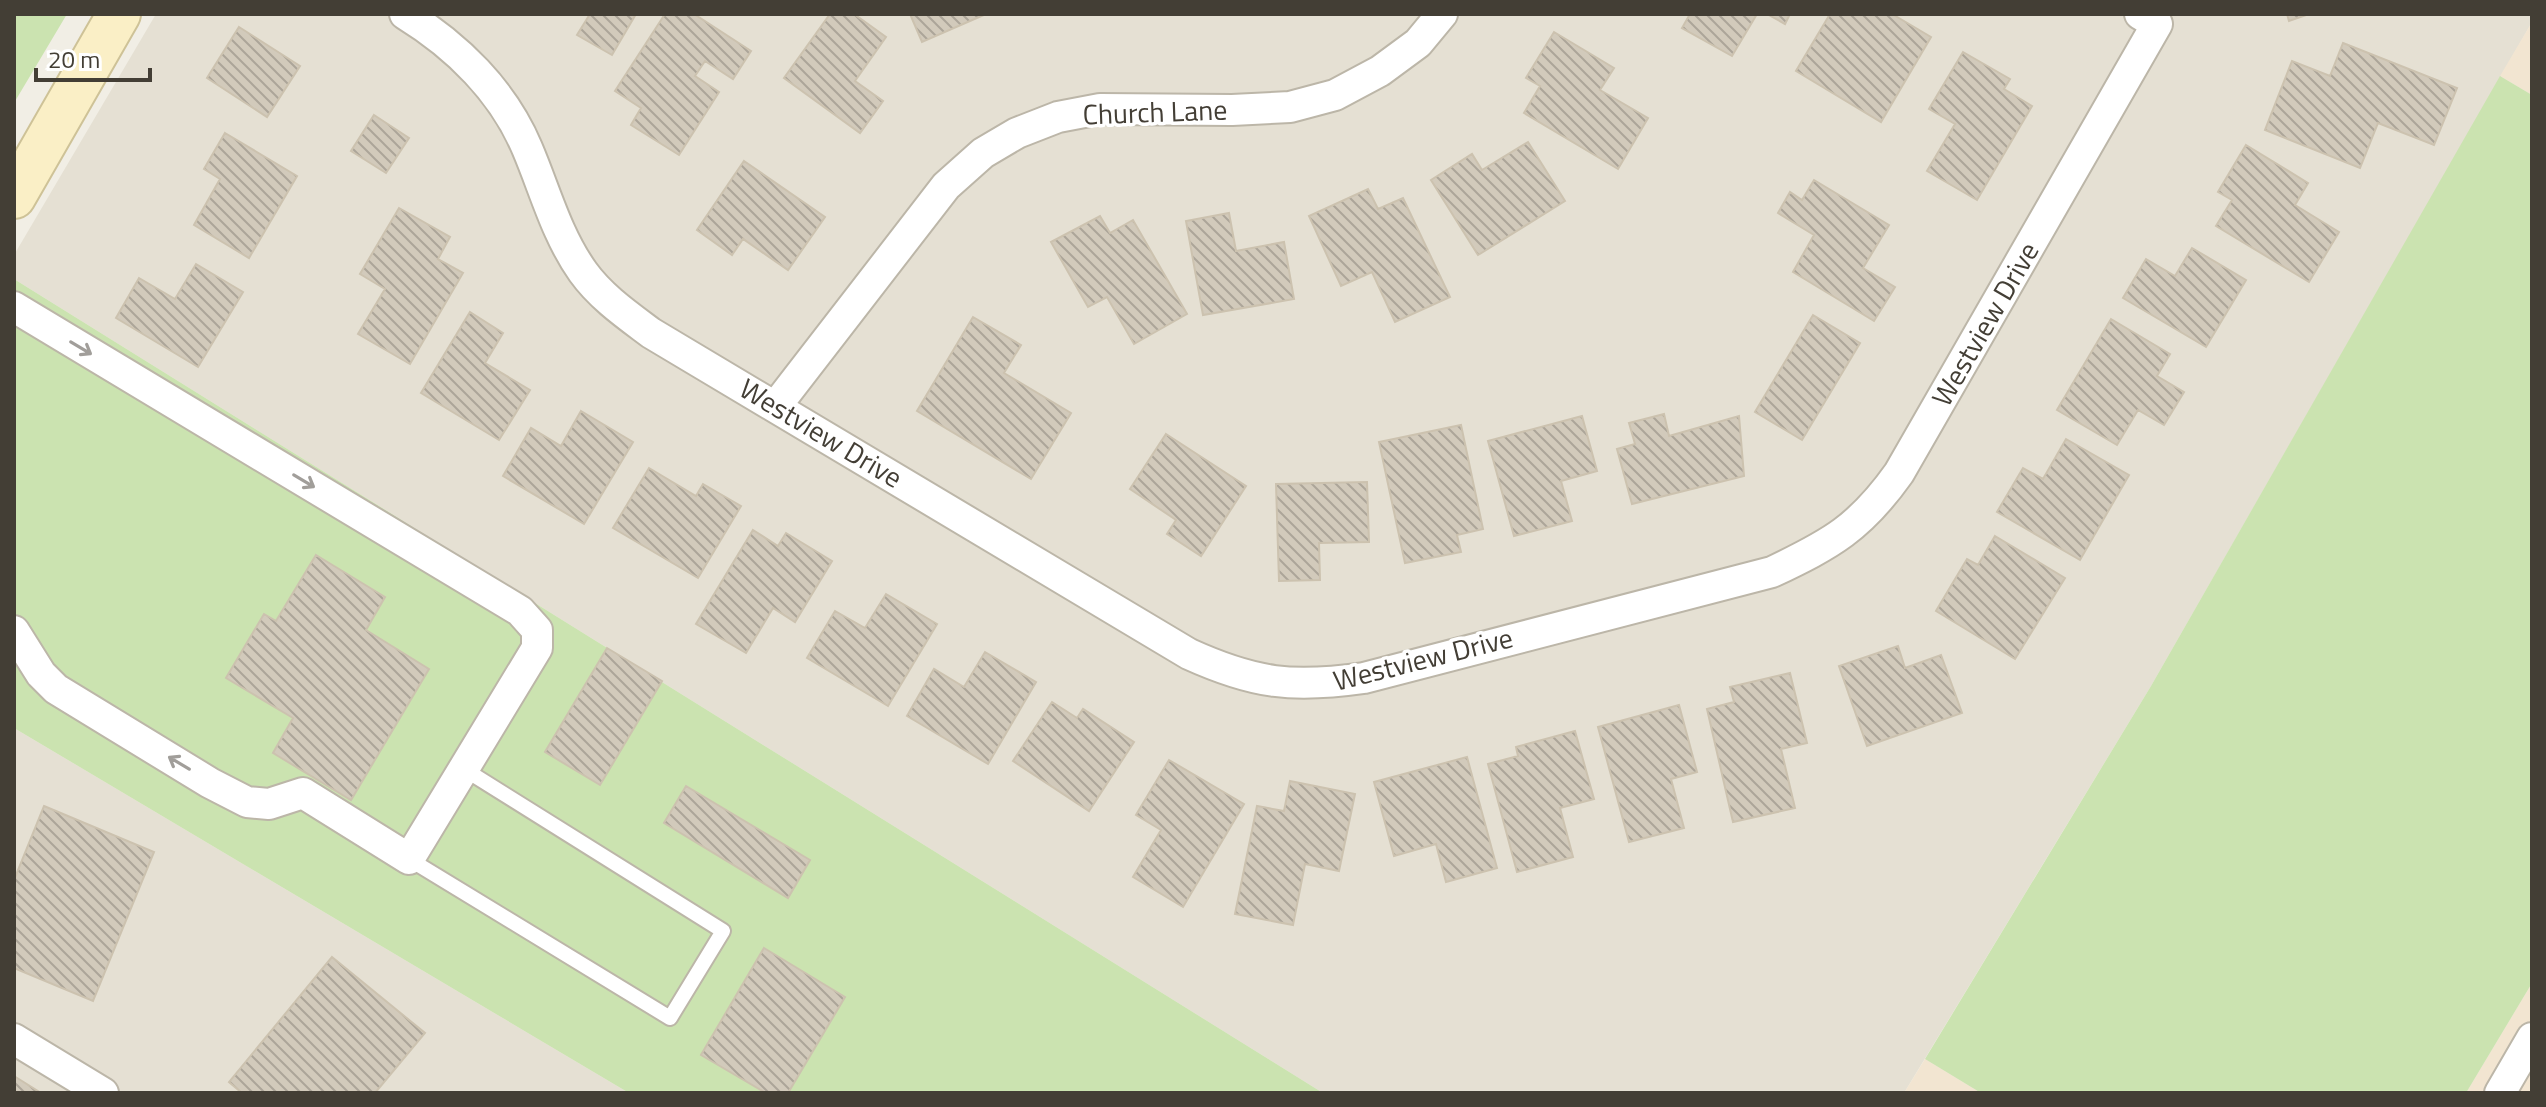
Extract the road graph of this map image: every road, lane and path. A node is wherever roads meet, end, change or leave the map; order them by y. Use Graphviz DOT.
graph roads {
  1 [pos="119,14"];
  2 [pos="405,14"];
  3 [pos="1442,14"];
  4 [pos="2148,19"];
  5 [pos="14,197"];
  6 [pos="14,307"];
  7 [pos="776,406"];
  8 [pos="14,631"];
  9 [pos="464,769"];
  10 [pos="409,859"];
  11 [pos="2532,1038"];
  12 [pos="14,1039"];
  13 [pos="103,1093"];
  14 [pos="2500,1093"];
  1 -- 5 [label="street"];
  2 -- 7 [label="street, Westview Drive"];
  3 -- 7 [label="street, Church Lane"];
  4 -- 7 [label="street, Westview Drive"];
  6 -- 9 [label="street, one-way"];
  10 -- 8 [label="street, one-way"];
  9 -- 10 [label="street"];
  9 -- 10 [label="lane"];
  11 -- 14 [label="street"];
  12 -- 13 [label="street"];
}
